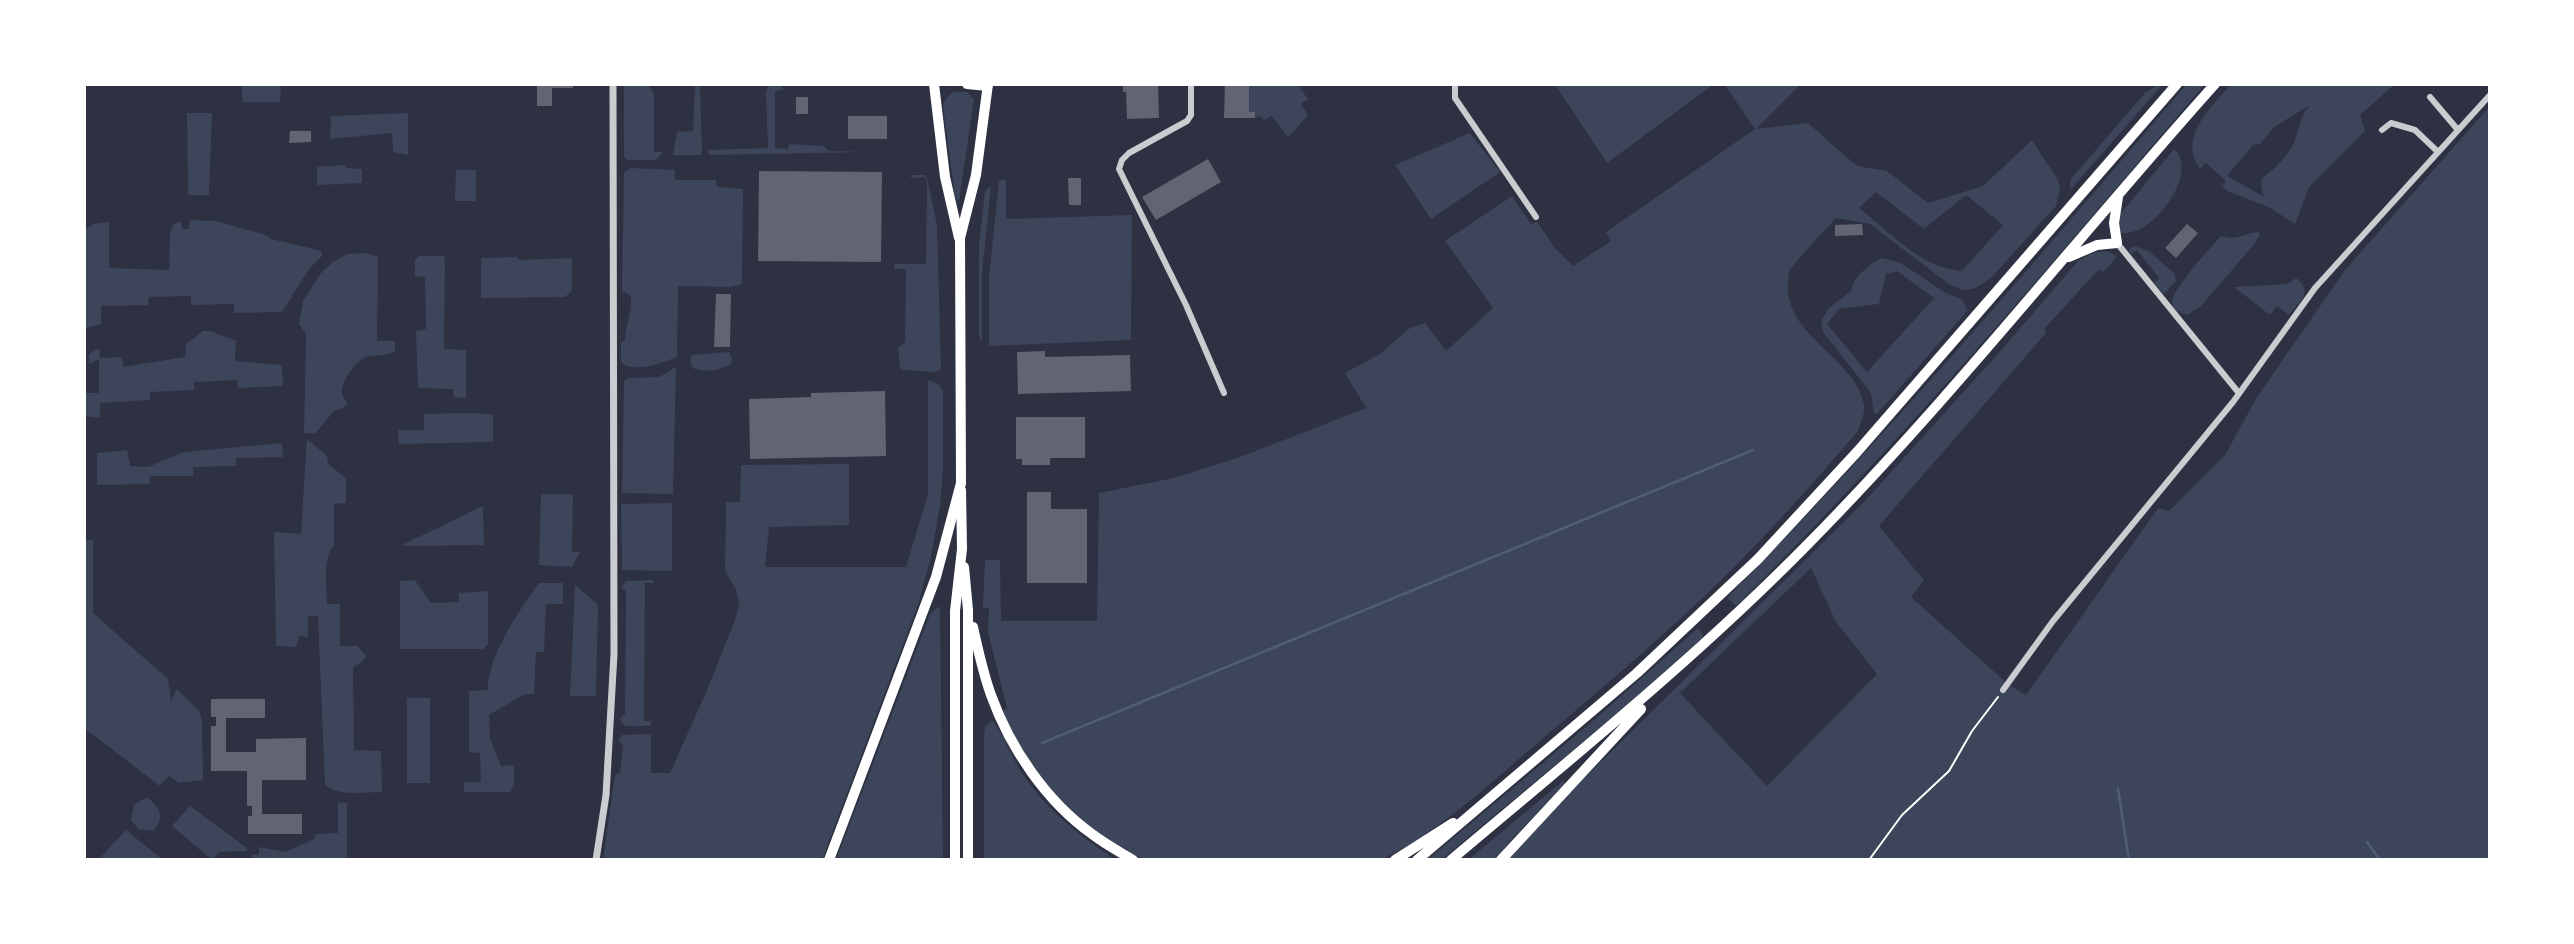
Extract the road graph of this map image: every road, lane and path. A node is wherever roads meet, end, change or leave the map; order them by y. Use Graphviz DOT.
graph roads {
  1 [pos="613,84"];
  2 [pos="927,84"];
  3 [pos="934,84"];
  4 [pos="967,84"];
  5 [pos="1191,84"];
  6 [pos="1455,84"];
  7 [pos="2177,84"];
  8 [pos="2214,84"];
  9 [pos="988,85"];
  10 [pos="2490,95"];
  11 [pos="2430,97"];
  12 [pos="935,99"];
  13 [pos="2382,130"];
  14 [pos="2458,130"];
  15 [pos="2437,152"];
  16 [pos="2118,197"];
  17 [pos="1536,218"];
  18 [pos="960,238"];
  19 [pos="2117,243"];
  20 [pos="2063,260"];
  21 [pos="2238,392"];
  22 [pos="1224,393"];
  23 [pos="961,483"];
  24 [pos="961,549"];
  25 [pos="968,610"];
  26 [pos="1678,669"];
  27 [pos="2003,690"];
  28 [pos="1486,803"];
  29 [pos="596,860"];
  30 [pos="829,860"];
  31 [pos="955,860"];
  32 [pos="968,860"];
  33 [pos="1133,860"];
  34 [pos="1395,860"];
  35 [pos="1417,860"];
  36 [pos="1451,860"];
  37 [pos="1501,860"];
  38 [pos="1869,860"];
  1 -- 29 [label="street"];
  2 -- 12 [label="main road"];
  3 -- 12 [label="main road"];
  4 -- 9 [label="main road"];
  5 -- 22 [label="street"];
  6 -- 17 [label="street"];
  7 -- 28 [label="main road"];
  8 -- 16 [label="main road"];
  9 -- 18 [label="main road"];
  10 -- 14 [label="street"];
  11 -- 14 [label="street"];
  12 -- 18 [label="main road"];
  13 -- 15 [label="street"];
  14 -- 15 [label="street"];
  15 -- 21 [label="street"];
  16 -- 19 [label="main road"];
  16 -- 20 [label="main road"];
  18 -- 23 [label="main road"];
  19 -- 20 [label="main road"];
  19 -- 21 [label="street"];
  20 -- 26 [label="main road"];
  21 -- 27 [label="street"];
  23 -- 24 [label="main road"];
  23 -- 30 [label="highway"];
  24 -- 25 [label="main road"];
  24 -- 31 [label="main road"];
  25 -- 32 [label="main road"];
  25 -- 33 [label="main road"];
  26 -- 36 [label="main road"];
  26 -- 37 [label="main road"];
  27 -- 38 [label="path"];
  28 -- 34 [label="main road"];
  28 -- 35 [label="main road"];
}
